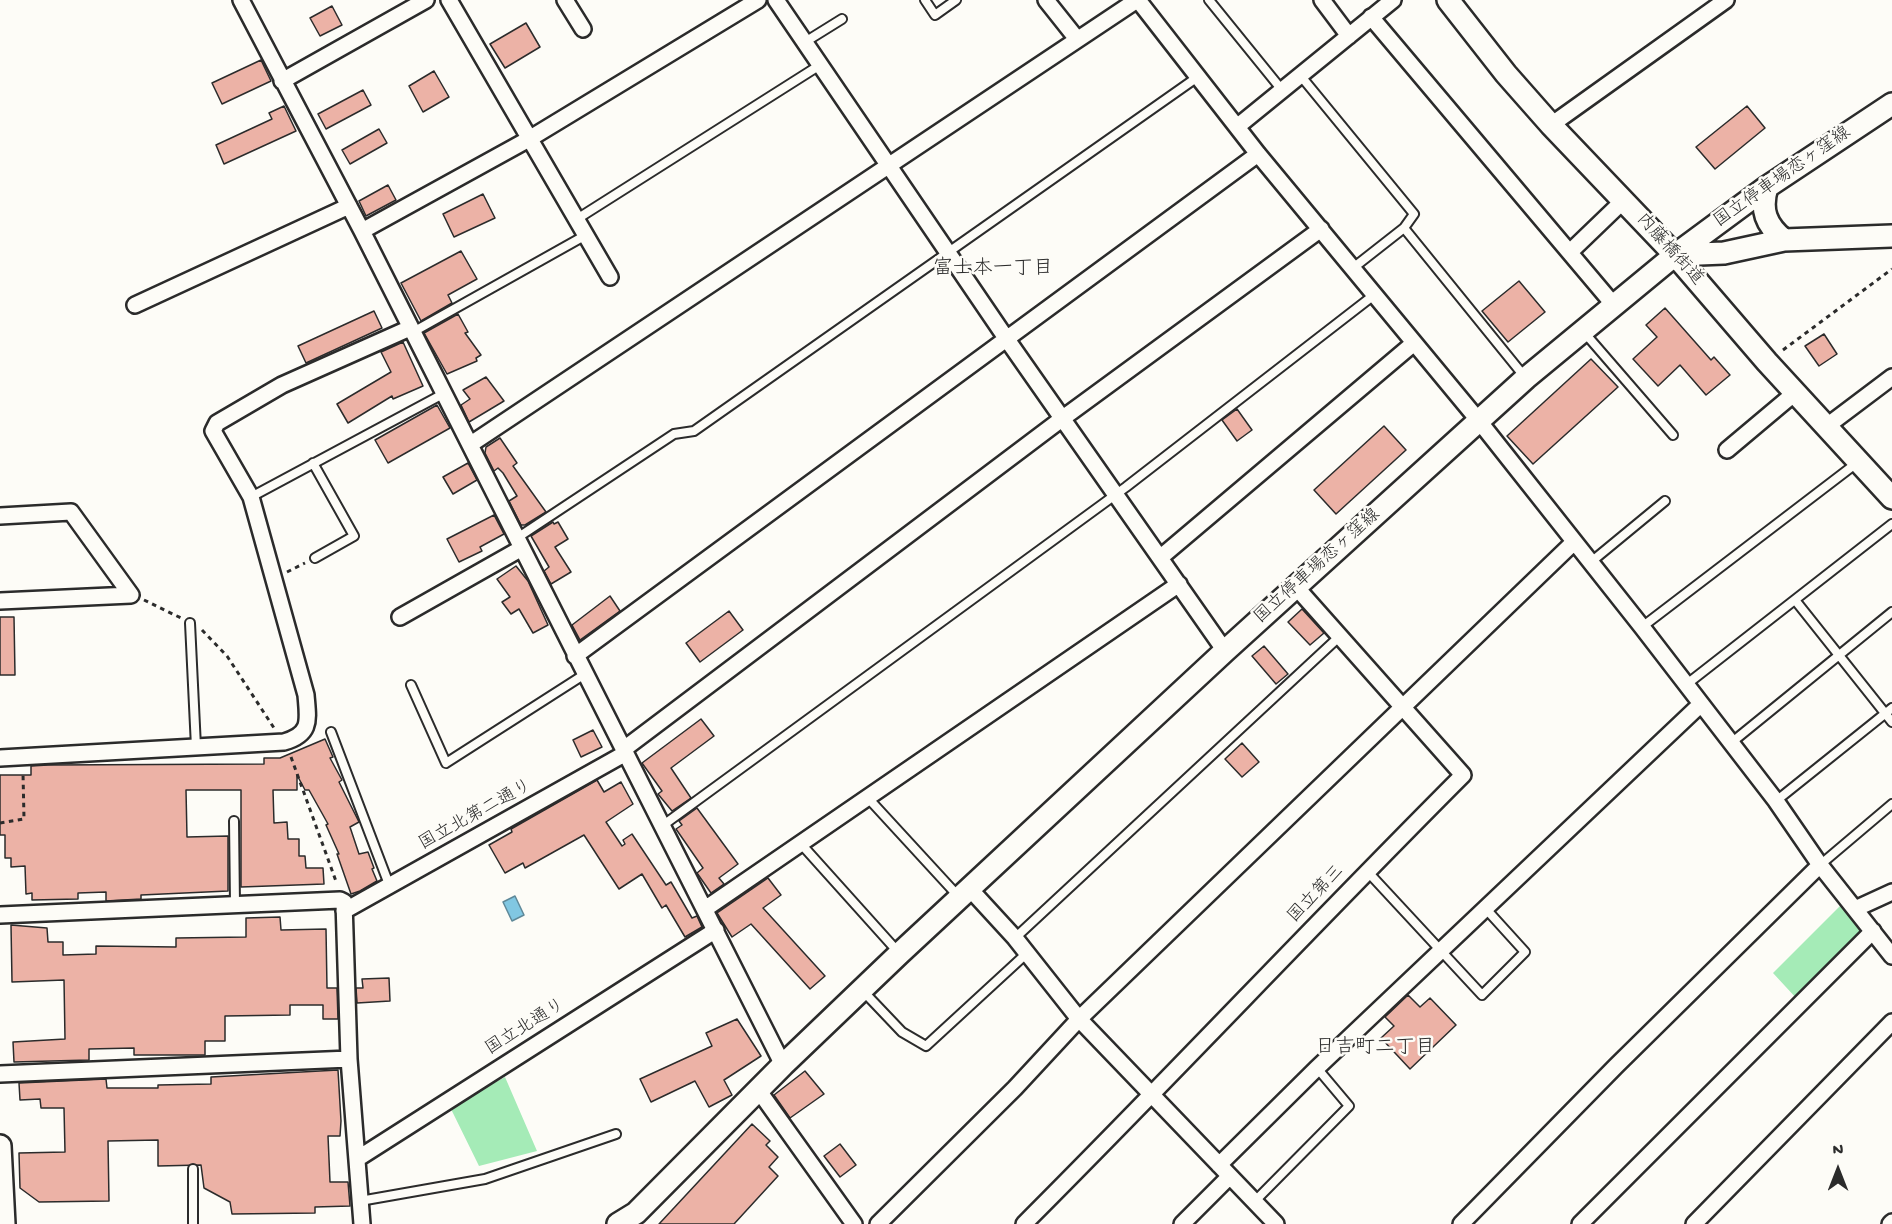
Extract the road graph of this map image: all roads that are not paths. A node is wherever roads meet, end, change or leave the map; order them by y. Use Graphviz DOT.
graph roads {
  1 [pos="241,0"];
  2 [pos="426,0"];
  3 [pos="449,0"];
  4 [pos="565,0"];
  5 [pos="758,0"];
  6 [pos="776,0"];
  7 [pos="924,0"];
  8 [pos="956,0"];
  9 [pos="1046,0"];
  10 [pos="1138,0"];
  11 [pos="1209,0"];
  12 [pos="1322,0"];
  13 [pos="1393,0"];
  14 [pos="1448,0"];
  15 [pos="1726,0"];
  16 [pos="1371,17"];
  17 [pos="842,19"];
  18 [pos="583,29"];
  19 [pos="1349,36"];
  20 [pos="1077,39"];
  21 [pos="804,42"];
  22 [pos="820,66"];
  23 [pos="1300,75"];
  24 [pos="1199,76"];
  25 [pos="282,81"];
  26 [pos="1282,90"];
  27 [pos="1892,104"];
  28 [pos="1551,125"];
  29 [pos="1238,126"];
  30 [pos="529,139"];
  31 [pos="1258,154"];
  32 [pos="888,164"];
  33 [pos="1767,187"];
  34 [pos="1623,201"];
  35 [pos="349,206"];
  36 [pos="577,219"];
  37 [pos="1404,228"];
  38 [pos="1321,229"];
  39 [pos="362,231"];
  40 [pos="586,235"];
  41 [pos="1892,236"];
  42 [pos="1784,240"];
  43 [pos="948,252"];
  44 [pos="1570,252"];
  45 [pos="1675,255"];
  46 [pos="1353,268"];
  47 [pos="610,277"];
  48 [pos="1374,294"];
  49 [pos="1613,304"];
  50 [pos="135,305"];
  51 [pos="410,330"];
  52 [pos="1582,330"];
  53 [pos="1006,338"];
  54 [pos="1414,343"];
  55 [pos="1892,377"];
  56 [pos="1526,378"];
  57 [pos="1796,392"];
  58 [pos="444,394"];
  59 [pos="1063,418"];
  60 [pos="1479,421"];
  61 [pos="1827,426"];
  62 [pos="1673,435"];
  63 [pos="471,444"];
  64 [pos="1727,450"];
  65 [pos="1858,462"];
  66 [pos="313,463"];
  67 [pos="1115,494"];
  68 [pos="251,497"];
  69 [pos="1892,498"];
  70 [pos="1665,501"];
  71 [pos="0,516"];
  72 [pos="1892,524"];
  73 [pos="1574,542"];
  74 [pos="519,543"];
  75 [pos="1161,557"];
  76 [pos="315,558"];
  77 [pos="1591,562"];
  78 [pos="1179,584"];
  79 [pos="1296,587"];
  80 [pos="1795,600"];
  81 [pos="0,601"];
  82 [pos="1892,612"];
  83 [pos="400,617"];
  84 [pos="189,623"];
  85 [pos="1642,627"];
  86 [pos="1340,636"];
  87 [pos="1225,651"];
  88 [pos="1839,655"];
  89 [pos="575,656"];
  90 [pos="585,674"];
  91 [pos="1687,684"];
  92 [pos="411,685"];
  93 [pos="1701,704"];
  94 [pos="1402,707"];
  95 [pos="1889,711"];
  96 [pos="1892,722"];
  97 [pos="330,732"];
  98 [pos="1730,744"];
  99 [pos="196,747"];
  100 [pos="625,751"];
  101 [pos="0,758"];
  102 [pos="868,798"];
  103 [pos="1776,801"];
  104 [pos="1892,804"];
  105 [pos="234,821"];
  106 [pos="662,826"];
  107 [pos="802,844"];
  108 [pos="1820,866"];
  109 [pos="1367,871"];
  110 [pos="390,887"];
  111 [pos="1892,892"];
  112 [pos="965,893"];
  113 [pos="235,904"];
  114 [pos="705,909"];
  115 [pos="1485,909"];
  116 [pos="1855,909"];
  117 [pos="344,910"];
  118 [pos="0,915"];
  119 [pos="716,930"];
  120 [pos="1873,931"];
  121 [pos="1015,938"];
  122 [pos="1440,952"];
  123 [pos="899,954"];
  124 [pos="1026,954"];
  125 [pos="1892,956"];
  126 [pos="862,989"];
  127 [pos="1079,1018"];
  128 [pos="1892,1022"];
  129 [pos="349,1059"];
  130 [pos="783,1065"];
  131 [pos="1317,1068"];
  132 [pos="0,1074"];
  133 [pos="759,1091"];
  134 [pos="1152,1096"];
  135 [pos="616,1134"];
  136 [pos="0,1146"];
  137 [pos="357,1158"];
  138 [pos="193,1169"];
  139 [pos="1225,1171"];
  140 [pos="360,1201"];
  141 [pos="1255,1201"];
  142 [pos="4,1224"];
  143 [pos="193,1224"];
  144 [pos="362,1224"];
  145 [pos="618,1224"];
  146 [pos="854,1224"];
  147 [pos="878,1224"];
  148 [pos="1024,1224"];
  149 [pos="1182,1224"];
  150 [pos="1276,1224"];
  151 [pos="1461,1224"];
  152 [pos="1580,1224"];
  153 [pos="1694,1224"];
  1 -- 25 [label="street"];
  2 -- 25 [label="street"];
  3 -- 30 [label="street"];
  4 -- 18 [label="street"];
  5 -- 30 [label="street"];
  6 -- 21 [label="street"];
  7 -- 8 [label="lane"];
  9 -- 20 [label="street"];
  10 -- 20 [label="street"];
  10 -- 24 [label="street"];
  11 -- 26 [label="lane"];
  12 -- 19 [label="street"];
  13 -- 16 [label="street"];
  14 -- 28 [label="main road, 内藤橋街道"];
  15 -- 28 [label="street"];
  16 -- 19 [label="street"];
  16 -- 44 [label="street"];
  17 -- 21 [label="lane"];
  19 -- 23 [label="street"];
  20 -- 32 [label="street"];
  21 -- 22 [label="street"];
  22 -- 32 [label="street"];
  22 -- 36 [label="lane"];
  23 -- 26 [label="street"];
  23 -- 37 [label="lane"];
  24 -- 29 [label="street"];
  24 -- 43 [label="lane"];
  25 -- 35 [label="street"];
  26 -- 29 [label="street"];
  27 -- 33 [label="main road, 国立停車場恋ヶ窪線"];
  28 -- 34 [label="main road, 内藤橋街道"];
  29 -- 31 [label="street"];
  30 -- 36 [label="street"];
  30 -- 39 [label="street"];
  31 -- 38 [label="street"];
  31 -- 53 [label="street"];
  32 -- 43 [label="street"];
  32 -- 63 [label="street"];
  33 -- 42 [label="main road"];
  33 -- 45 [label="main road, 国立停車場恋ヶ窪線"];
  34 -- 44 [label="street"];
  34 -- 45 [label="main road, 内藤橋街道"];
  35 -- 39 [label="street"];
  35 -- 50 [label="street"];
  36 -- 40 [label="street"];
  37 -- 46 [label="lane"];
  37 -- 56 [label="lane"];
  38 -- 46 [label="street"];
  38 -- 59 [label="street, 国立北第二通り"];
  39 -- 51 [label="street"];
  40 -- 47 [label="street"];
  40 -- 51 [label="lane"];
  41 -- 42 [label="main road, 国立停車場恋ヶ窪線"];
  42 -- 45 [label="main road, 国立停車場恋ヶ窪線"];
  43 -- 53 [label="street"];
  43 -- 74 [label="lane"];
  44 -- 49 [label="street"];
  45 -- 49 [label="main road, 国立停車場恋ヶ窪線"];
  45 -- 57 [label="main road, 内藤橋街道"];
  46 -- 48 [label="street"];
  48 -- 54 [label="street"];
  48 -- 67 [label="lane"];
  49 -- 52 [label="main road, 国立停車場恋ヶ窪線"];
  51 -- 58 [label="street"];
  51 -- 68 [label="street"];
  52 -- 56 [label="main road, 国立停車場恋ヶ窪線"];
  52 -- 62 [label="lane"];
  53 -- 59 [label="street"];
  53 -- 89 [label="street"];
  54 -- 60 [label="street"];
  54 -- 75 [label="street"];
  55 -- 61 [label="street"];
  56 -- 60 [label="main road, 国立停車場恋ヶ窪線"];
  57 -- 61 [label="main road, 内藤橋街道"];
  57 -- 64 [label="street"];
  58 -- 63 [label="street"];
  58 -- 66 [label="lane"];
  59 -- 67 [label="street"];
  59 -- 100 [label="street, 国立北第二通り"];
  60 -- 73 [label="street"];
  60 -- 79 [label="main road, 国立停車場恋ヶ窪線"];
  61 -- 65 [label="main road, 内藤橋街道"];
  63 -- 74 [label="street"];
  65 -- 69 [label="main road, 内藤橋街道"];
  65 -- 85 [label="lane"];
  66 -- 68 [label="lane"];
  66 -- 76 [label="lane"];
  67 -- 75 [label="street"];
  67 -- 106 [label="lane"];
  68 -- 99 [label="street"];
  70 -- 77 [label="lane"];
  71 -- 81 [label="street"];
  72 -- 80 [label="lane"];
  73 -- 77 [label="street"];
  73 -- 94 [label="street"];
  74 -- 83 [label="street"];
  74 -- 89 [label="street"];
  75 -- 78 [label="street"];
  77 -- 85 [label="street"];
  78 -- 87 [label="street"];
  78 -- 102 [label="street"];
  79 -- 86 [label="street, 国立第三"];
  79 -- 87 [label="main road, 国立停車場恋ヶ窪線"];
  80 -- 88 [label="lane"];
  80 -- 91 [label="lane"];
  82 -- 88 [label="lane"];
  84 -- 99 [label="lane"];
  85 -- 91 [label="street"];
  86 -- 94 [label="street, 国立第三"];
  86 -- 121 [label="lane"];
  87 -- 112 [label="main road, 国立停車場恋ヶ窪線"];
  88 -- 95 [label="lane"];
  88 -- 98 [label="lane"];
  89 -- 90 [label="street"];
  90 -- 92 [label="lane"];
  90 -- 100 [label="street"];
  91 -- 93 [label="street"];
  93 -- 98 [label="street"];
  93 -- 115 [label="street"];
  94 -- 109 [label="street, 国立第三"];
  94 -- 127 [label="street"];
  95 -- 96 [label="lane"];
  95 -- 103 [label="lane"];
  97 -- 110 [label="lane"];
  98 -- 103 [label="street"];
  99 -- 101 [label="street"];
  100 -- 106 [label="street"];
  100 -- 110 [label="street, 国立北第二通り"];
  102 -- 107 [label="street"];
  102 -- 112 [label="lane"];
  103 -- 108 [label="street"];
  104 -- 108 [label="lane"];
  105 -- 113 [label="lane"];
  106 -- 114 [label="street"];
  107 -- 114 [label="street"];
  107 -- 123 [label="lane"];
  108 -- 116 [label="street"];
  108 -- 151 [label="street"];
  109 -- 122 [label="lane"];
  109 -- 134 [label="street, 国立第三"];
  110 -- 117 [label="street, 国立北第二通り"];
  111 -- 116 [label="street"];
  112 -- 121 [label="street"];
  112 -- 123 [label="main road, 国立停車場恋ヶ窪線"];
  113 -- 117 [label="street"];
  113 -- 118 [label="street"];
  114 -- 119 [label="street"];
  115 -- 122 [label="street"];
  115 -- 122 [label="lane"];
  116 -- 120 [label="street"];
  117 -- 129 [label="street"];
  119 -- 130 [label="street"];
  119 -- 137 [label="street, 国立北通り"];
  120 -- 125 [label="street"];
  120 -- 152 [label="street"];
  121 -- 124 [label="street"];
  122 -- 131 [label="street"];
  123 -- 126 [label="main road, 国立停車場恋ヶ窪線"];
  124 -- 126 [label="lane"];
  124 -- 127 [label="street"];
  126 -- 130 [label="main road, 国立停車場恋ヶ窪線"];
  127 -- 134 [label="street"];
  127 -- 147 [label="street"];
  128 -- 153 [label="street"];
  129 -- 132 [label="street"];
  129 -- 137 [label="street"];
  130 -- 133 [label="main road, 国立停車場恋ヶ窪線"];
  131 -- 139 [label="street"];
  131 -- 141 [label="lane"];
  133 -- 145 [label="main road, 国立停車場恋ヶ窪線"];
  133 -- 146 [label="street"];
  134 -- 139 [label="street"];
  134 -- 148 [label="street, 国立第三"];
  135 -- 140 [label="lane"];
  136 -- 142 [label="main road"];
  137 -- 140 [label="street"];
  138 -- 143 [label="lane"];
  139 -- 141 [label="street"];
  139 -- 149 [label="street"];
  140 -- 144 [label="street"];
  141 -- 150 [label="street"];
}
